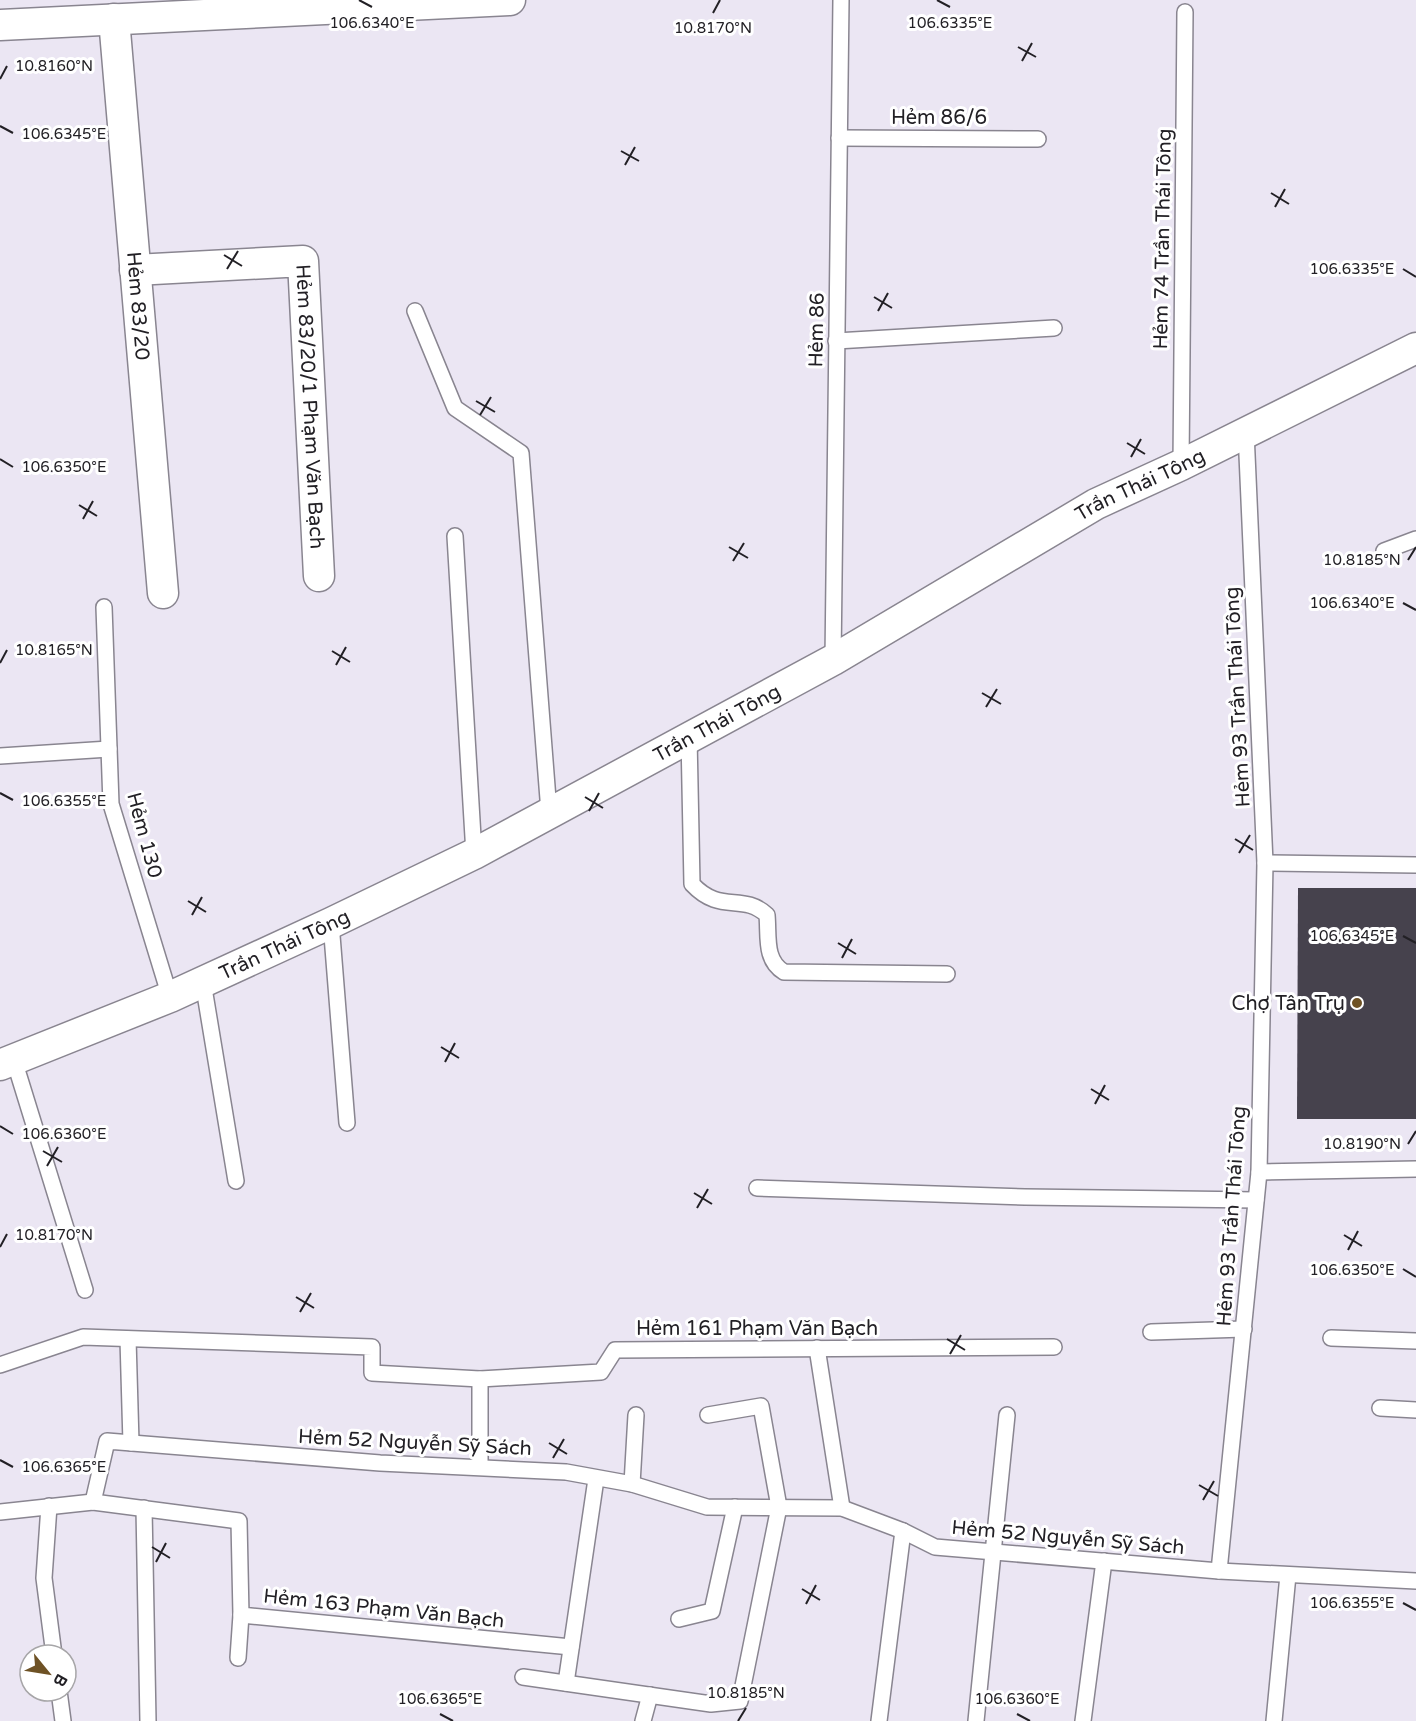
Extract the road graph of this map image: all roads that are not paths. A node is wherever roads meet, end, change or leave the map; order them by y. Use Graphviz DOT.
graph roads {
  1 [pos="510,0"];
  2 [pos="841,0"];
  3 [pos="317,5"];
  4 [pos="153,9"];
  5 [pos="1185,12"];
  6 [pos="114,19"];
  7 [pos="0,25"];
  8 [pos="839,138"];
  9 [pos="1038,139"];
  10 [pos="135,270"];
  11 [pos="415,311"];
  12 [pos="1054,328"];
  13 [pos="836,341"];
  14 [pos="1416,348"];
  15 [pos="1246,432"];
  16 [pos="1180,465"];
  17 [pos="455,536"];
  18 [pos="1416,538"];
  19 [pos="1384,551"];
  20 [pos="319,576"];
  21 [pos="163,593"];
  22 [pos="104,607"];
  23 [pos="833,660"];
  24 [pos="689,737"];
  25 [pos="110,749"];
  26 [pos="0,756"];
  27 [pos="549,812"];
  28 [pos="474,854"];
  29 [pos="1265,863"];
  30 [pos="1416,865"];
  31 [pos="331,923"];
  32 [pos="947,974"];
  33 [pos="202,982"];
  34 [pos="170,997"];
  35 [pos="7,1062"];
  36 [pos="347,1123"];
  37 [pos="1416,1169"];
  38 [pos="1259,1172"];
  39 [pos="236,1181"];
  40 [pos="756,1188"];
  41 [pos="1256,1200"];
  42 [pos="85,1290"];
  43 [pos="1244,1329"];
  44 [pos="1150,1332"];
  45 [pos="1331,1338"];
  46 [pos="128,1339"];
  47 [pos="1416,1341"];
  48 [pos="1054,1347"];
  49 [pos="817,1348"];
  50 [pos="0,1365"];
  51 [pos="480,1379"];
  52 [pos="1380,1408"];
  53 [pos="1416,1410"];
  54 [pos="636,1415"];
  55 [pos="708,1415"];
  56 [pos="1006,1415"];
  57 [pos="131,1443"];
  58 [pos="480,1467"];
  59 [pos="596,1479"];
  60 [pos="632,1484"];
  61 [pos="93,1502"];
  62 [pos="49,1506"];
  63 [pos="144,1508"];
  64 [pos="735,1508"];
  65 [pos="779,1508"];
  66 [pos="842,1508"];
  67 [pos="0,1512"];
  68 [pos="903,1531"];
  69 [pos="994,1551"];
  70 [pos="1104,1561"];
  71 [pos="1219,1571"];
  72 [pos="1288,1575"];
  73 [pos="1416,1581"];
  74 [pos="241,1615"];
  75 [pos="679,1620"];
  76 [pos="53,1643"];
  77 [pos="571,1647"];
  78 [pos="238,1658"];
  79 [pos="523,1677"];
  80 [pos="566,1683"];
  81 [pos="650,1695"];
  82 [pos="61,1703"];
  83 [pos="63,1721"];
  84 [pos="148,1721"];
  85 [pos="643,1721"];
  86 [pos="879,1721"];
  87 [pos="976,1721"];
  88 [pos="1083,1721"];
  89 [pos="1274,1721"];
  1 -- 3 [label="street"];
  2 -- 8 [label="lane, Hẻm 86"];
  3 -- 4 [label="street"];
  4 -- 6 [label="street"];
  5 -- 16 [label="lane, Hẻm 74 Trần Thái Tông"];
  6 -- 7 [label="street"];
  6 -- 10 [label="street, Hẻm 83/20"];
  8 -- 9 [label="lane, Hẻm 86/6"];
  8 -- 13 [label="lane, Hẻm 86"];
  10 -- 20 [label="street, Hẻm 83/20/1 Phạm Văn Bạch"];
  10 -- 21 [label="street, Hẻm 83/20"];
  11 -- 27 [label="lane"];
  12 -- 13 [label="lane"];
  13 -- 23 [label="lane, Hẻm 86"];
  14 -- 15 [label="street, Trần Thái Tông"];
  15 -- 16 [label="street, Trần Thái Tông"];
  15 -- 29 [label="lane, Hẻm 93 Trần Thái Tông"];
  16 -- 23 [label="street, Trần Thái Tông"];
  17 -- 28 [label="lane"];
  18 -- 19 [label="lane"];
  22 -- 25 [label="lane, Hẻm 130"];
  23 -- 24 [label="street, Trần Thái Tông"];
  24 -- 27 [label="street, Trần Thái Tông"];
  24 -- 32 [label="lane"];
  25 -- 26 [label="lane"];
  25 -- 34 [label="lane, Hẻm 130"];
  27 -- 28 [label="street, Trần Thái Tông"];
  28 -- 31 [label="street, Trần Thái Tông"];
  29 -- 30 [label="lane"];
  29 -- 38 [label="lane, Hẻm 93 Trần Thái Tông"];
  31 -- 33 [label="street, Trần Thái Tông"];
  31 -- 36 [label="lane"];
  33 -- 34 [label="street, Trần Thái Tông"];
  33 -- 39 [label="lane"];
  34 -- 35 [label="street, Trần Thái Tông"];
  35 -- 42 [label="lane"];
  37 -- 38 [label="lane"];
  38 -- 41 [label="lane, Hẻm 93 Trần Thái Tông"];
  40 -- 41 [label="lane"];
  41 -- 43 [label="lane, Hẻm 93 Trần Thái Tông"];
  43 -- 44 [label="lane"];
  43 -- 71 [label="lane, Hẻm 93 Trần Thái Tông"];
  45 -- 47 [label="lane"];
  46 -- 50 [label="lane, Hẻm 161 Phạm Văn Bạch"];
  46 -- 51 [label="lane, Hẻm 161 Phạm Văn Bạch"];
  46 -- 57 [label="lane"];
  48 -- 49 [label="lane, Hẻm 161 Phạm Văn Bạch"];
  49 -- 51 [label="lane, Hẻm 161 Phạm Văn Bạch"];
  49 -- 66 [label="lane"];
  51 -- 58 [label="lane"];
  52 -- 53 [label="lane"];
  54 -- 60 [label="lane"];
  55 -- 65 [label="lane"];
  56 -- 69 [label="lane"];
  57 -- 58 [label="lane, Hẻm 52 Nguyễn Sỹ Sách"];
  57 -- 61 [label="lane, Hẻm 52 Nguyễn Sỹ Sách"];
  58 -- 59 [label="lane, Hẻm 52 Nguyễn Sỹ Sách"];
  59 -- 60 [label="lane, Hẻm 52 Nguyễn Sỹ Sách"];
  59 -- 77 [label="lane"];
  60 -- 64 [label="lane, Hẻm 52 Nguyễn Sỹ Sách"];
  61 -- 62 [label="lane, Hẻm 163 Phạm Văn Bạch"];
  61 -- 63 [label="lane, Hẻm 163 Phạm Văn Bạch"];
  62 -- 67 [label="lane, Hẻm 163 Phạm Văn Bạch"];
  62 -- 76 [label="lane"];
  63 -- 74 [label="lane, Hẻm 163 Phạm Văn Bạch"];
  63 -- 84 [label="lane"];
  64 -- 65 [label="lane, Hẻm 52 Nguyễn Sỹ Sách"];
  64 -- 75 [label="lane"];
  65 -- 66 [label="lane, Hẻm 52 Nguyễn Sỹ Sách"];
  65 -- 81 [label="lane"];
  66 -- 68 [label="lane, Hẻm 52 Nguyễn Sỹ Sách"];
  68 -- 69 [label="lane, Hẻm 52 Nguyễn Sỹ Sách"];
  68 -- 86 [label="lane"];
  69 -- 70 [label="lane, Hẻm 52 Nguyễn Sỹ Sách"];
  69 -- 87 [label="lane"];
  70 -- 71 [label="lane, Hẻm 52 Nguyễn Sỹ Sách"];
  70 -- 88 [label="lane"];
  71 -- 72 [label="lane, Hẻm 52 Nguyễn Sỹ Sách"];
  72 -- 73 [label="lane, Hẻm 52 Nguyễn Sỹ Sách"];
  72 -- 89 [label="lane"];
  74 -- 77 [label="lane, Hẻm 163 Phạm Văn Bạch"];
  74 -- 78 [label="lane"];
  77 -- 80 [label="lane"];
  79 -- 80 [label="lane"];
  80 -- 81 [label="lane"];
  81 -- 85 [label="lane"];
  82 -- 83 [label="lane"];
}
